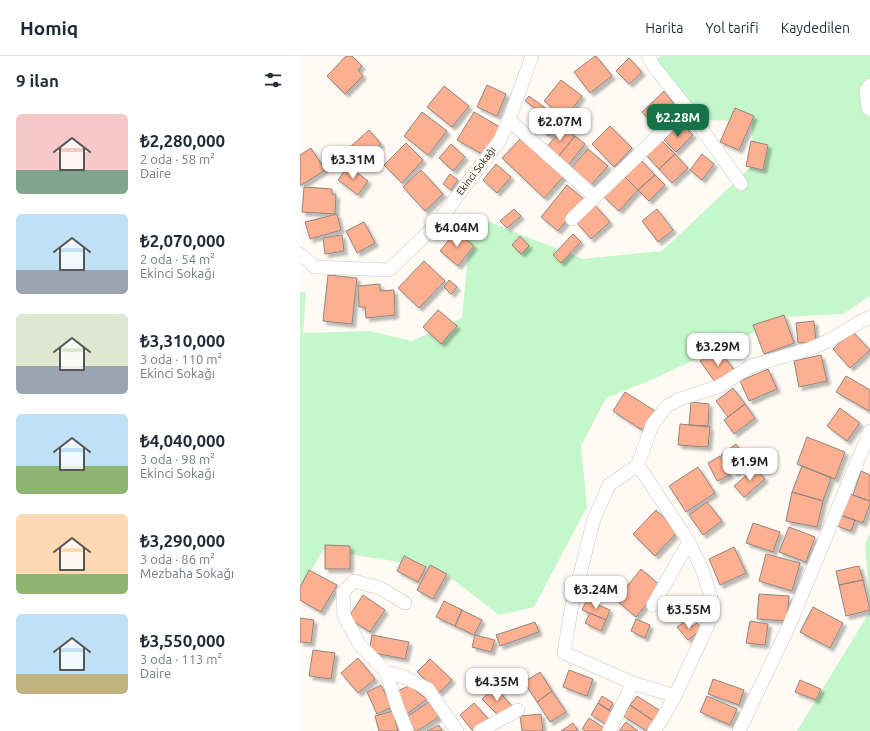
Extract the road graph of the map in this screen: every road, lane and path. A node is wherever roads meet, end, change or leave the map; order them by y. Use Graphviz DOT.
graph roads {
  1 [pos="532,56"];
  2 [pos="648,56"];
  3 [pos="870,85"];
  4 [pos="687,108"];
  5 [pos="870,110"];
  6 [pos="509,120"];
  7 [pos="741,184"];
  8 [pos="595,197"];
  9 [pos="572,219"];
  10 [pos="300,254"];
  11 [pos="870,317"];
  12 [pos="870,431"];
  13 [pos="638,465"];
  14 [pos="689,542"];
  15 [pos="405,603"];
  16 [pos="653,605"];
  17 [pos="386,672"];
  18 [pos="633,683"];
  19 [pos="675,696"];
  20 [pos="518,710"];
  21 [pos="407,731"];
  22 [pos="457,731"];
  23 [pos="480,731"];
  24 [pos="609,731"];
  25 [pos="654,731"];
  26 [pos="739,731"];
  1 -- 6 [label="street, Ekinci Sokağı"];
  2 -- 4 [label="street"];
  3 -- 5 [label="street"];
  4 -- 7 [label="street"];
  4 -- 8 [label="street"];
  6 -- 8 [label="street"];
  6 -- 10 [label="street, Ekinci Sokağı"];
  8 -- 9 [label="street"];
  11 -- 13 [label="street"];
  12 -- 26 [label="street"];
  13 -- 14 [label="street"];
  13 -- 18 [label="street"];
  14 -- 16 [label="street"];
  14 -- 19 [label="street"];
  15 -- 17 [label="street"];
  17 -- 21 [label="street"];
  17 -- 22 [label="street"];
  18 -- 19 [label="street"];
  18 -- 24 [label="street"];
  19 -- 25 [label="street"];
  20 -- 23 [label="street"];
}
